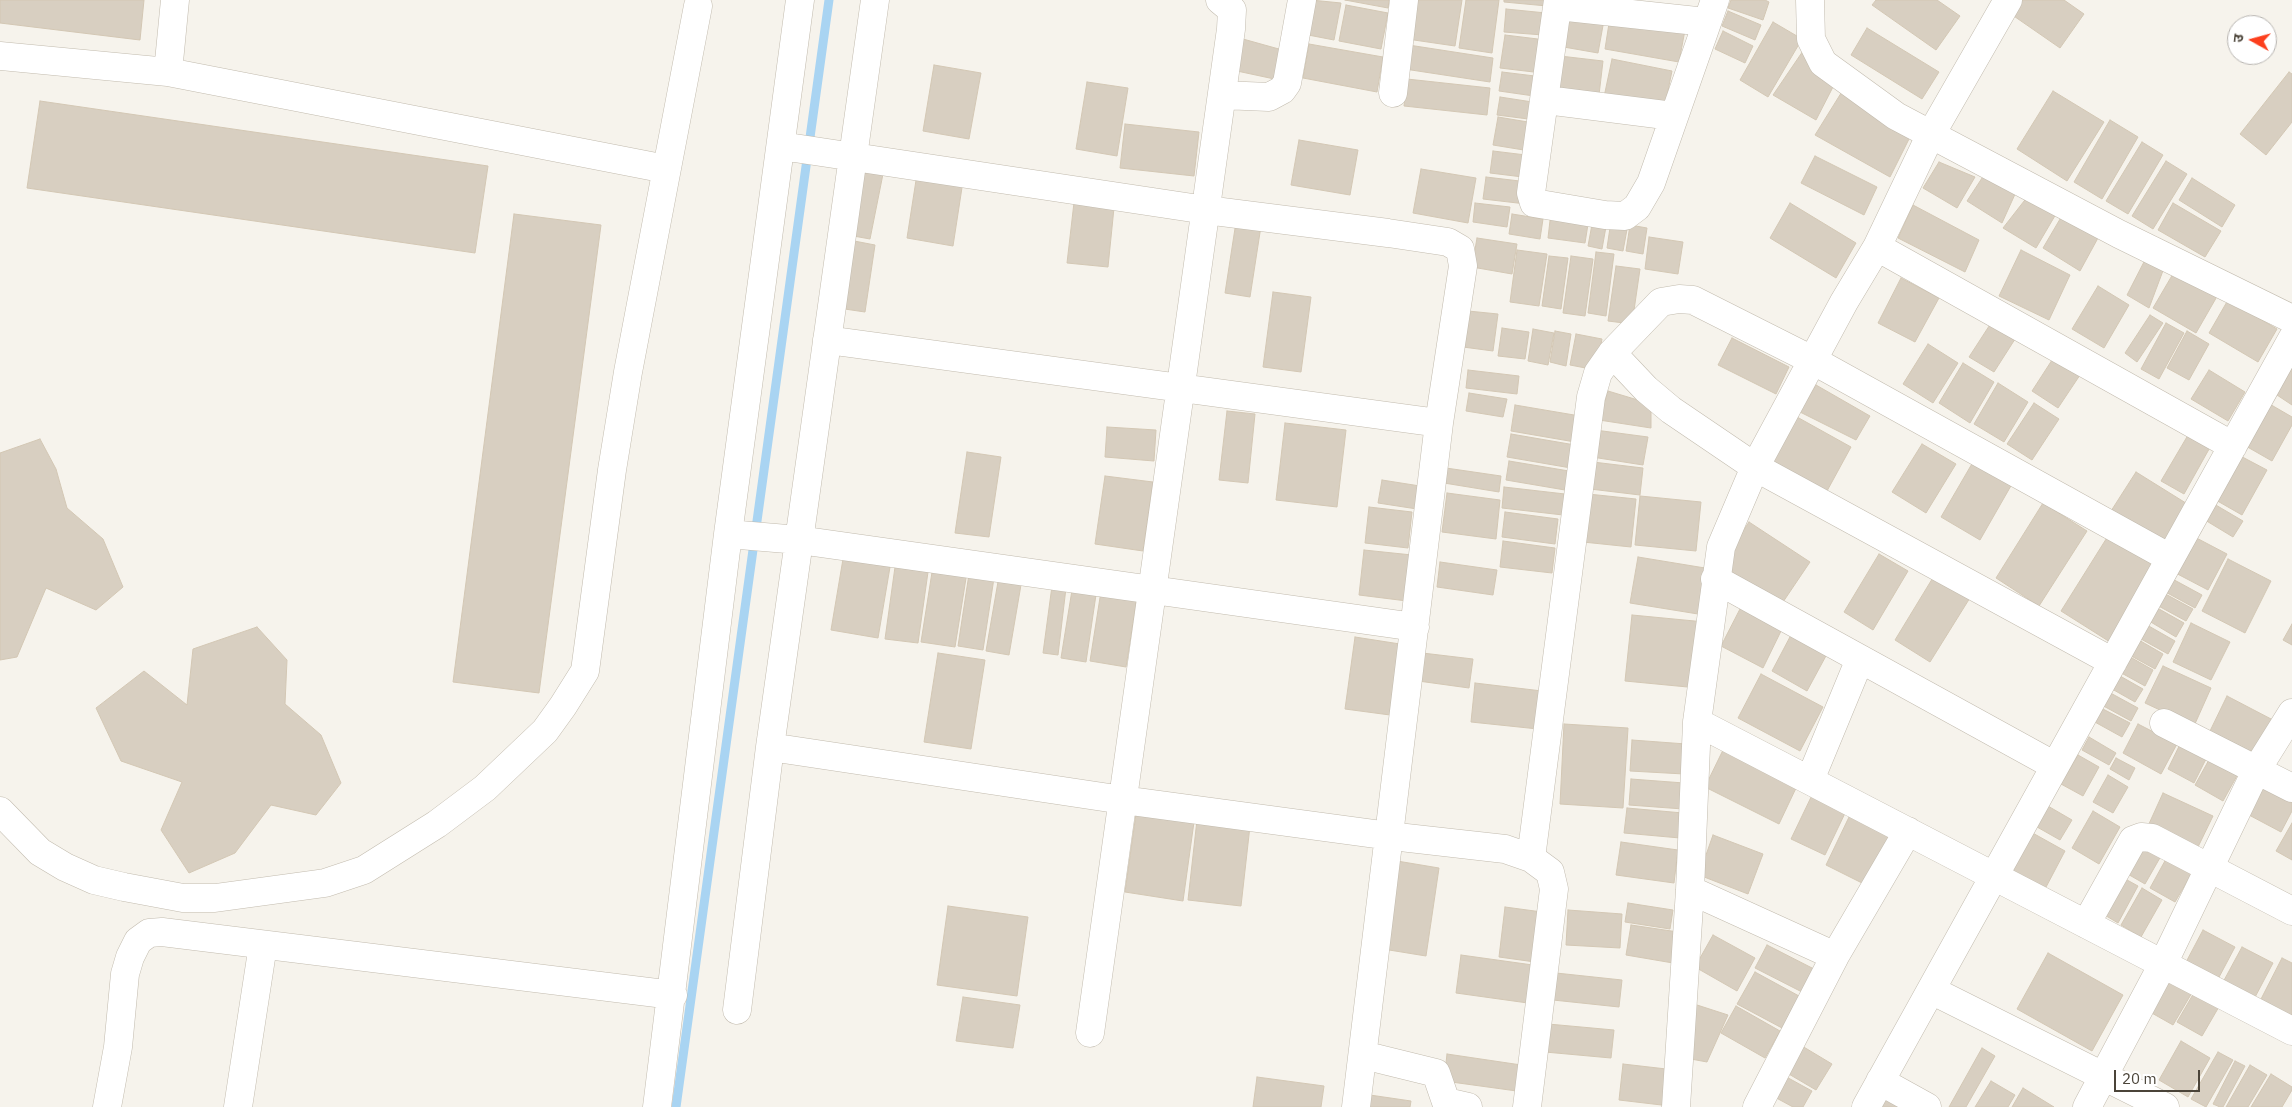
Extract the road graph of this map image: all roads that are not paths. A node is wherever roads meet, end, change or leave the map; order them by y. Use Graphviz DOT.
graph roads {
  1 [pos="175,0"];
  2 [pos="800,0"];
  3 [pos="876,0"];
  4 [pos="1220,0"];
  5 [pos="1302,0"];
  6 [pos="1404,0"];
  7 [pos="1810,0"];
  8 [pos="2008,0"];
  9 [pos="1558,3"];
  10 [pos="698,6"];
  11 [pos="1710,11"];
  12 [pos="0,56"];
  13 [pos="168,72"];
  14 [pos="1393,93"];
  15 [pos="1222,95"];
  16 [pos="1546,100"];
  17 [pos="1673,116"];
  18 [pos="1930,136"];
  19 [pos="781,146"];
  20 [pos="853,156"];
  21 [pos="666,169"];
  22 [pos="1206,210"];
  23 [pos="1877,247"];
  24 [pos="2292,319"];
  25 [pos="2292,339"];
  26 [pos="827,340"];
  27 [pos="1612,353"];
  28 [pos="1814,361"];
  29 [pos="1181,388"];
  30 [pos="1439,423"];
  31 [pos="2233,446"];
  32 [pos="1754,467"];
  33 [pos="744,535"];
  34 [pos="799,540"];
  35 [pos="2170,558"];
  36 [pos="1715,580"];
  37 [pos="1152,591"];
  38 [pos="1415,628"];
  39 [pos="1860,659"];
  40 [pos="2113,662"];
  41 [pos="2292,713"];
  42 [pos="1697,722"];
  43 [pos="2164,723"];
  44 [pos="770,747"];
  45 [pos="2055,766"];
  46 [pos="2257,769"];
  47 [pos="1810,780"];
  48 [pos="2292,788"];
  49 [pos="1123,800"];
  50 [pos="0,811"];
  51 [pos="1908,832"];
  52 [pos="1390,836"];
  53 [pos="1531,858"];
  54 [pos="2209,868"];
  55 [pos="1994,876"];
  56 [pos="1690,890"];
  57 [pos="2292,911"];
  58 [pos="2086,924"];
  59 [pos="263,945"];
  60 [pos="1835,956"];
  61 [pos="2163,964"];
  62 [pos="1931,990"];
  63 [pos="672,995"];
  64 [pos="737,1010"];
  65 [pos="2292,1031"];
  66 [pos="1090,1033"];
  67 [pos="1363,1055"];
  68 [pos="2104,1077"];
  69 [pos="1880,1081"];
  70 [pos="107,1107"];
  71 [pos="238,1107"];
  72 [pos="657,1107"];
  73 [pos="1356,1107"];
  74 [pos="1468,1107"];
  75 [pos="1527,1107"];
  76 [pos="1676,1107"];
  77 [pos="1757,1107"];
  78 [pos="1866,1107"];
  79 [pos="1927,1107"];
  80 [pos="2087,1107"];
  81 [pos="2165,1107"];
  1 -- 13 [label="street"];
  2 -- 19 [label="street"];
  3 -- 20 [label="street"];
  4 -- 15 [label="street"];
  5 -- 15 [label="street"];
  6 -- 14 [label="street"];
  7 -- 18 [label="street"];
  8 -- 18 [label="street"];
  9 -- 11 [label="street"];
  9 -- 16 [label="street"];
  10 -- 21 [label="street"];
  11 -- 17 [label="street"];
  12 -- 13 [label="street"];
  13 -- 21 [label="street"];
  15 -- 22 [label="street"];
  16 -- 17 [label="street"];
  16 -- 17 [label="street"];
  18 -- 23 [label="street"];
  18 -- 24 [label="street"];
  19 -- 20 [label="street"];
  19 -- 33 [label="street"];
  20 -- 22 [label="street"];
  20 -- 26 [label="street"];
  21 -- 50 [label="street"];
  22 -- 29 [label="street"];
  22 -- 30 [label="street"];
  23 -- 28 [label="street"];
  23 -- 31 [label="street"];
  25 -- 31 [label="street"];
  26 -- 29 [label="street"];
  26 -- 34 [label="street"];
  27 -- 28 [label="street"];
  27 -- 32 [label="street"];
  27 -- 53 [label="street"];
  28 -- 32 [label="street"];
  28 -- 35 [label="street"];
  29 -- 30 [label="street"];
  29 -- 37 [label="street"];
  30 -- 38 [label="street"];
  31 -- 35 [label="street"];
  32 -- 36 [label="street"];
  32 -- 40 [label="street"];
  33 -- 34 [label="street"];
  33 -- 63 [label="street"];
  34 -- 37 [label="street"];
  34 -- 44 [label="street"];
  35 -- 40 [label="street"];
  36 -- 39 [label="street"];
  36 -- 42 [label="street"];
  37 -- 38 [label="street"];
  37 -- 49 [label="street"];
  38 -- 52 [label="street"];
  39 -- 45 [label="street"];
  39 -- 47 [label="street"];
  40 -- 45 [label="street"];
  41 -- 46 [label="street"];
  42 -- 47 [label="street"];
  42 -- 56 [label="street"];
  43 -- 46 [label="street"];
  44 -- 49 [label="street"];
  44 -- 64 [label="street"];
  45 -- 55 [label="street"];
  46 -- 48 [label="street"];
  46 -- 54 [label="street"];
  47 -- 51 [label="street"];
  49 -- 52 [label="street"];
  49 -- 66 [label="street"];
  51 -- 55 [label="street"];
  51 -- 60 [label="street"];
  52 -- 53 [label="street"];
  52 -- 67 [label="street"];
  53 -- 75 [label="street"];
  54 -- 57 [label="street"];
  54 -- 58 [label="street"];
  54 -- 61 [label="street"];
  55 -- 58 [label="street"];
  55 -- 62 [label="street"];
  56 -- 60 [label="street"];
  56 -- 76 [label="street"];
  58 -- 61 [label="street"];
  59 -- 63 [label="street"];
  59 -- 70 [label="street"];
  59 -- 71 [label="street"];
  60 -- 77 [label="street"];
  61 -- 65 [label="street"];
  61 -- 68 [label="street"];
  62 -- 68 [label="street"];
  62 -- 69 [label="street"];
  63 -- 72 [label="street"];
  67 -- 73 [label="street"];
  67 -- 74 [label="street"];
  68 -- 80 [label="street"];
  68 -- 81 [label="street"];
  69 -- 78 [label="street"];
  69 -- 79 [label="street"];
}
